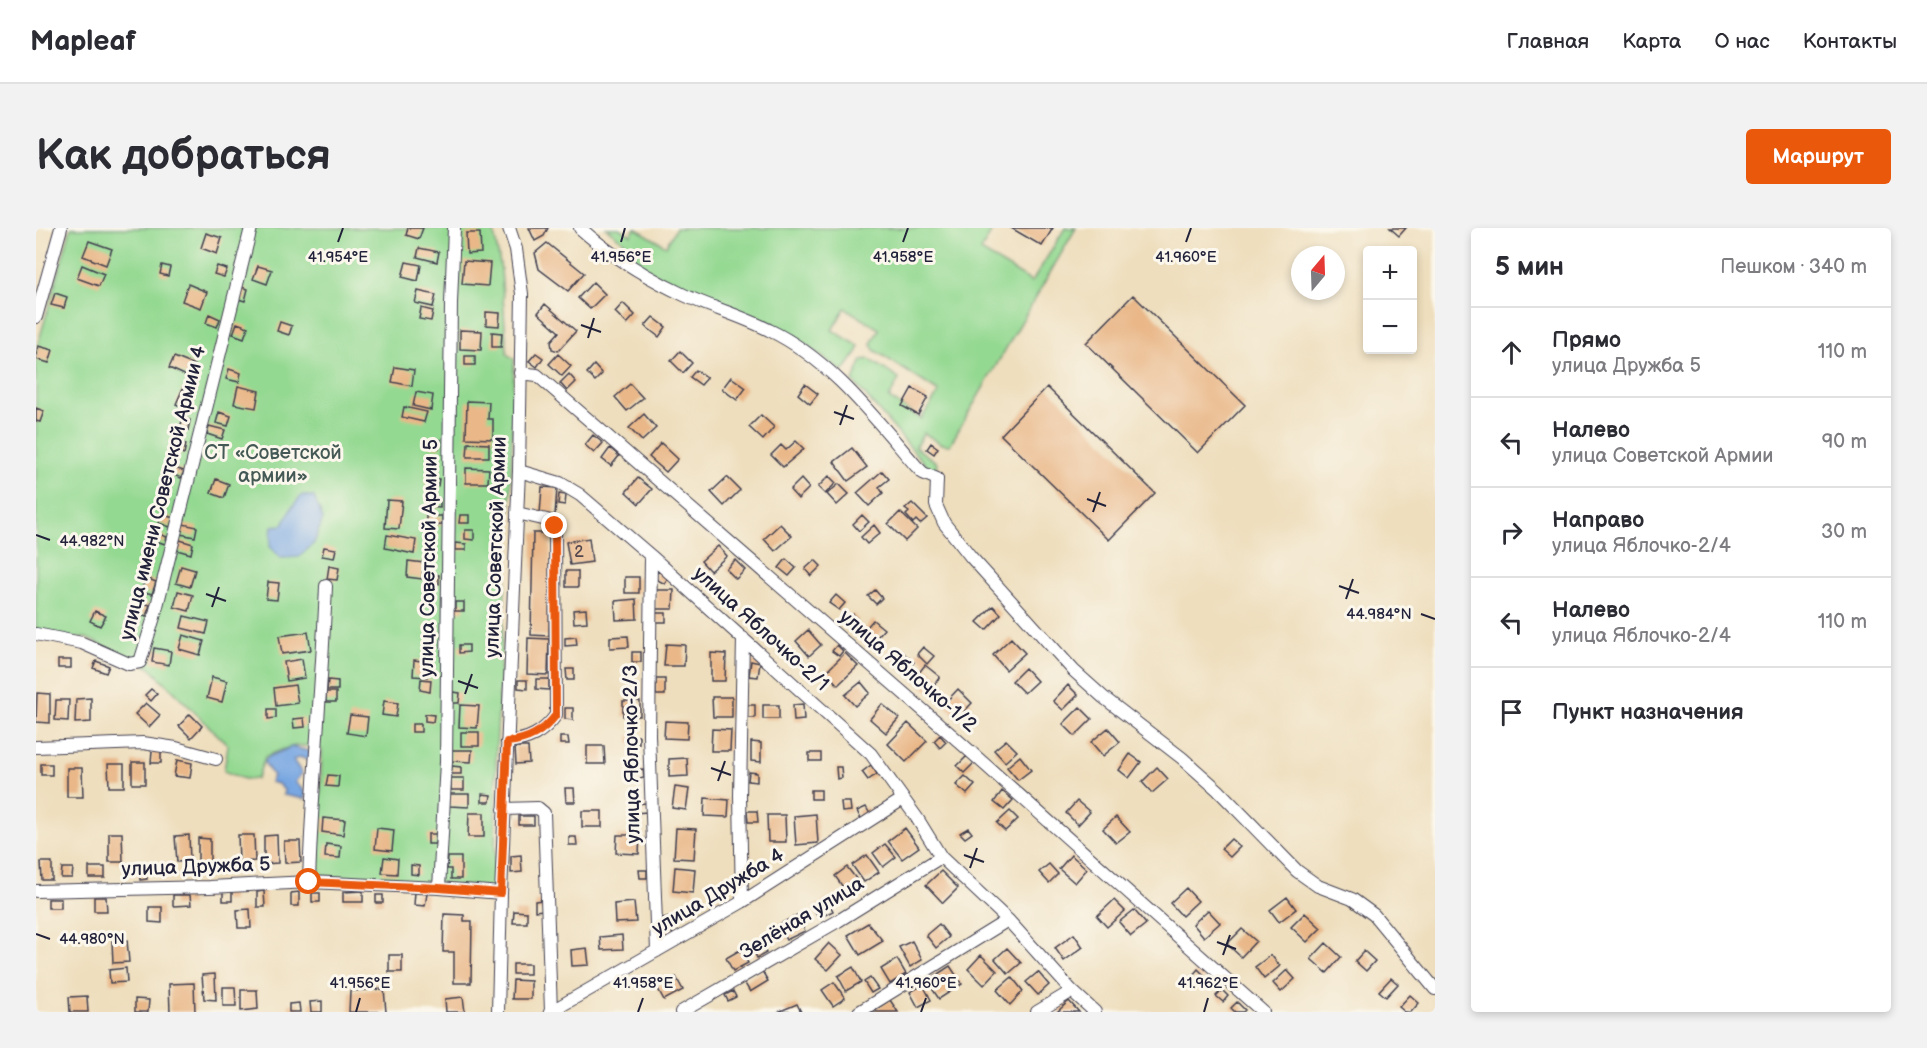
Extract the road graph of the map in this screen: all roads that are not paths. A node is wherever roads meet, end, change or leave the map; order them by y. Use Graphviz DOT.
graph roads {
  1 [pos="61,228"];
  2 [pos="250,228"];
  3 [pos="454,228"];
  4 [pos="509,228"];
  5 [pos="580,228"];
  6 [pos="36,317"];
  7 [pos="520,373"];
  8 [pos="519,471"];
  9 [pos="518,513"];
  10 [pos="651,556"];
  11 [pos="326,586"];
  12 [pos="36,634"];
  13 [pos="743,638"];
  14 [pos="507,742"];
  15 [pos="36,747"];
  16 [pos="216,759"];
  17 [pos="903,799"];
  18 [pos="504,809"];
  19 [pos="942,856"];
  20 [pos="309,882"];
  21 [pos="439,888"];
  22 [pos="36,891"];
  23 [pos="501,893"];
  24 [pos="742,902"];
  25 [pos="1008,920"];
  26 [pos="657,951"];
  27 [pos="1435,988"];
  28 [pos="1072,991"];
  29 [pos="498,1012"];
  30 [pos="551,1012"];
  31 [pos="681,1012"];
  32 [pos="859,1012"];
  33 [pos="1037,1012"];
  34 [pos="1095,1012"];
  35 [pos="1263,1012"];
  1 -- 6 [label="street"];
  2 -- 12 [label="street, улица имени Советской Армии 4"];
  3 -- 21 [label="street, улица Советской Армии 5"];
  4 -- 7 [label="street, улица Советской Армии"];
  5 -- 27 [label="street"];
  7 -- 8 [label="street, улица Советской Армии"];
  7 -- 35 [label="street, улица Яблочко-1/2"];
  8 -- 9 [label="street, улица Советской Армии"];
  8 -- 10 [label="street, улица Яблочко-2/1"];
  9 -- 14 [label="street, улица Советской Армии"];
  9 -- 14 [label="street"];
  10 -- 13 [label="street, улица Яблочко-2/1"];
  10 -- 26 [label="street, улица Яблочко-2/3"];
  11 -- 20 [label="street"];
  13 -- 17 [label="street, улица Яблочко-2/1"];
  13 -- 24 [label="street"];
  14 -- 18 [label="street, улица Советской Армии"];
  15 -- 16 [label="street"];
  17 -- 19 [label="street, улица Яблочко-2/1"];
  17 -- 24 [label="street, улица Дружба 4"];
  18 -- 23 [label="street, улица Советской Армии"];
  18 -- 30 [label="street"];
  19 -- 25 [label="street, улица Яблочко-2/1"];
  19 -- 31 [label="street, Зелёная улица"];
  20 -- 21 [label="street, улица Дружба 5"];
  20 -- 22 [label="street, улица Дружба 5"];
  21 -- 23 [label="street, улица Дружба 5"];
  23 -- 29 [label="street, улица Советской Армии"];
  24 -- 26 [label="street, улица Дружба 4"];
  25 -- 28 [label="street, улица Яблочко-2/1"];
  25 -- 32 [label="street"];
  26 -- 30 [label="street, улица Дружба 4"];
  28 -- 33 [label="street"];
  28 -- 34 [label="street, улица Яблочко-2/1"];
}
